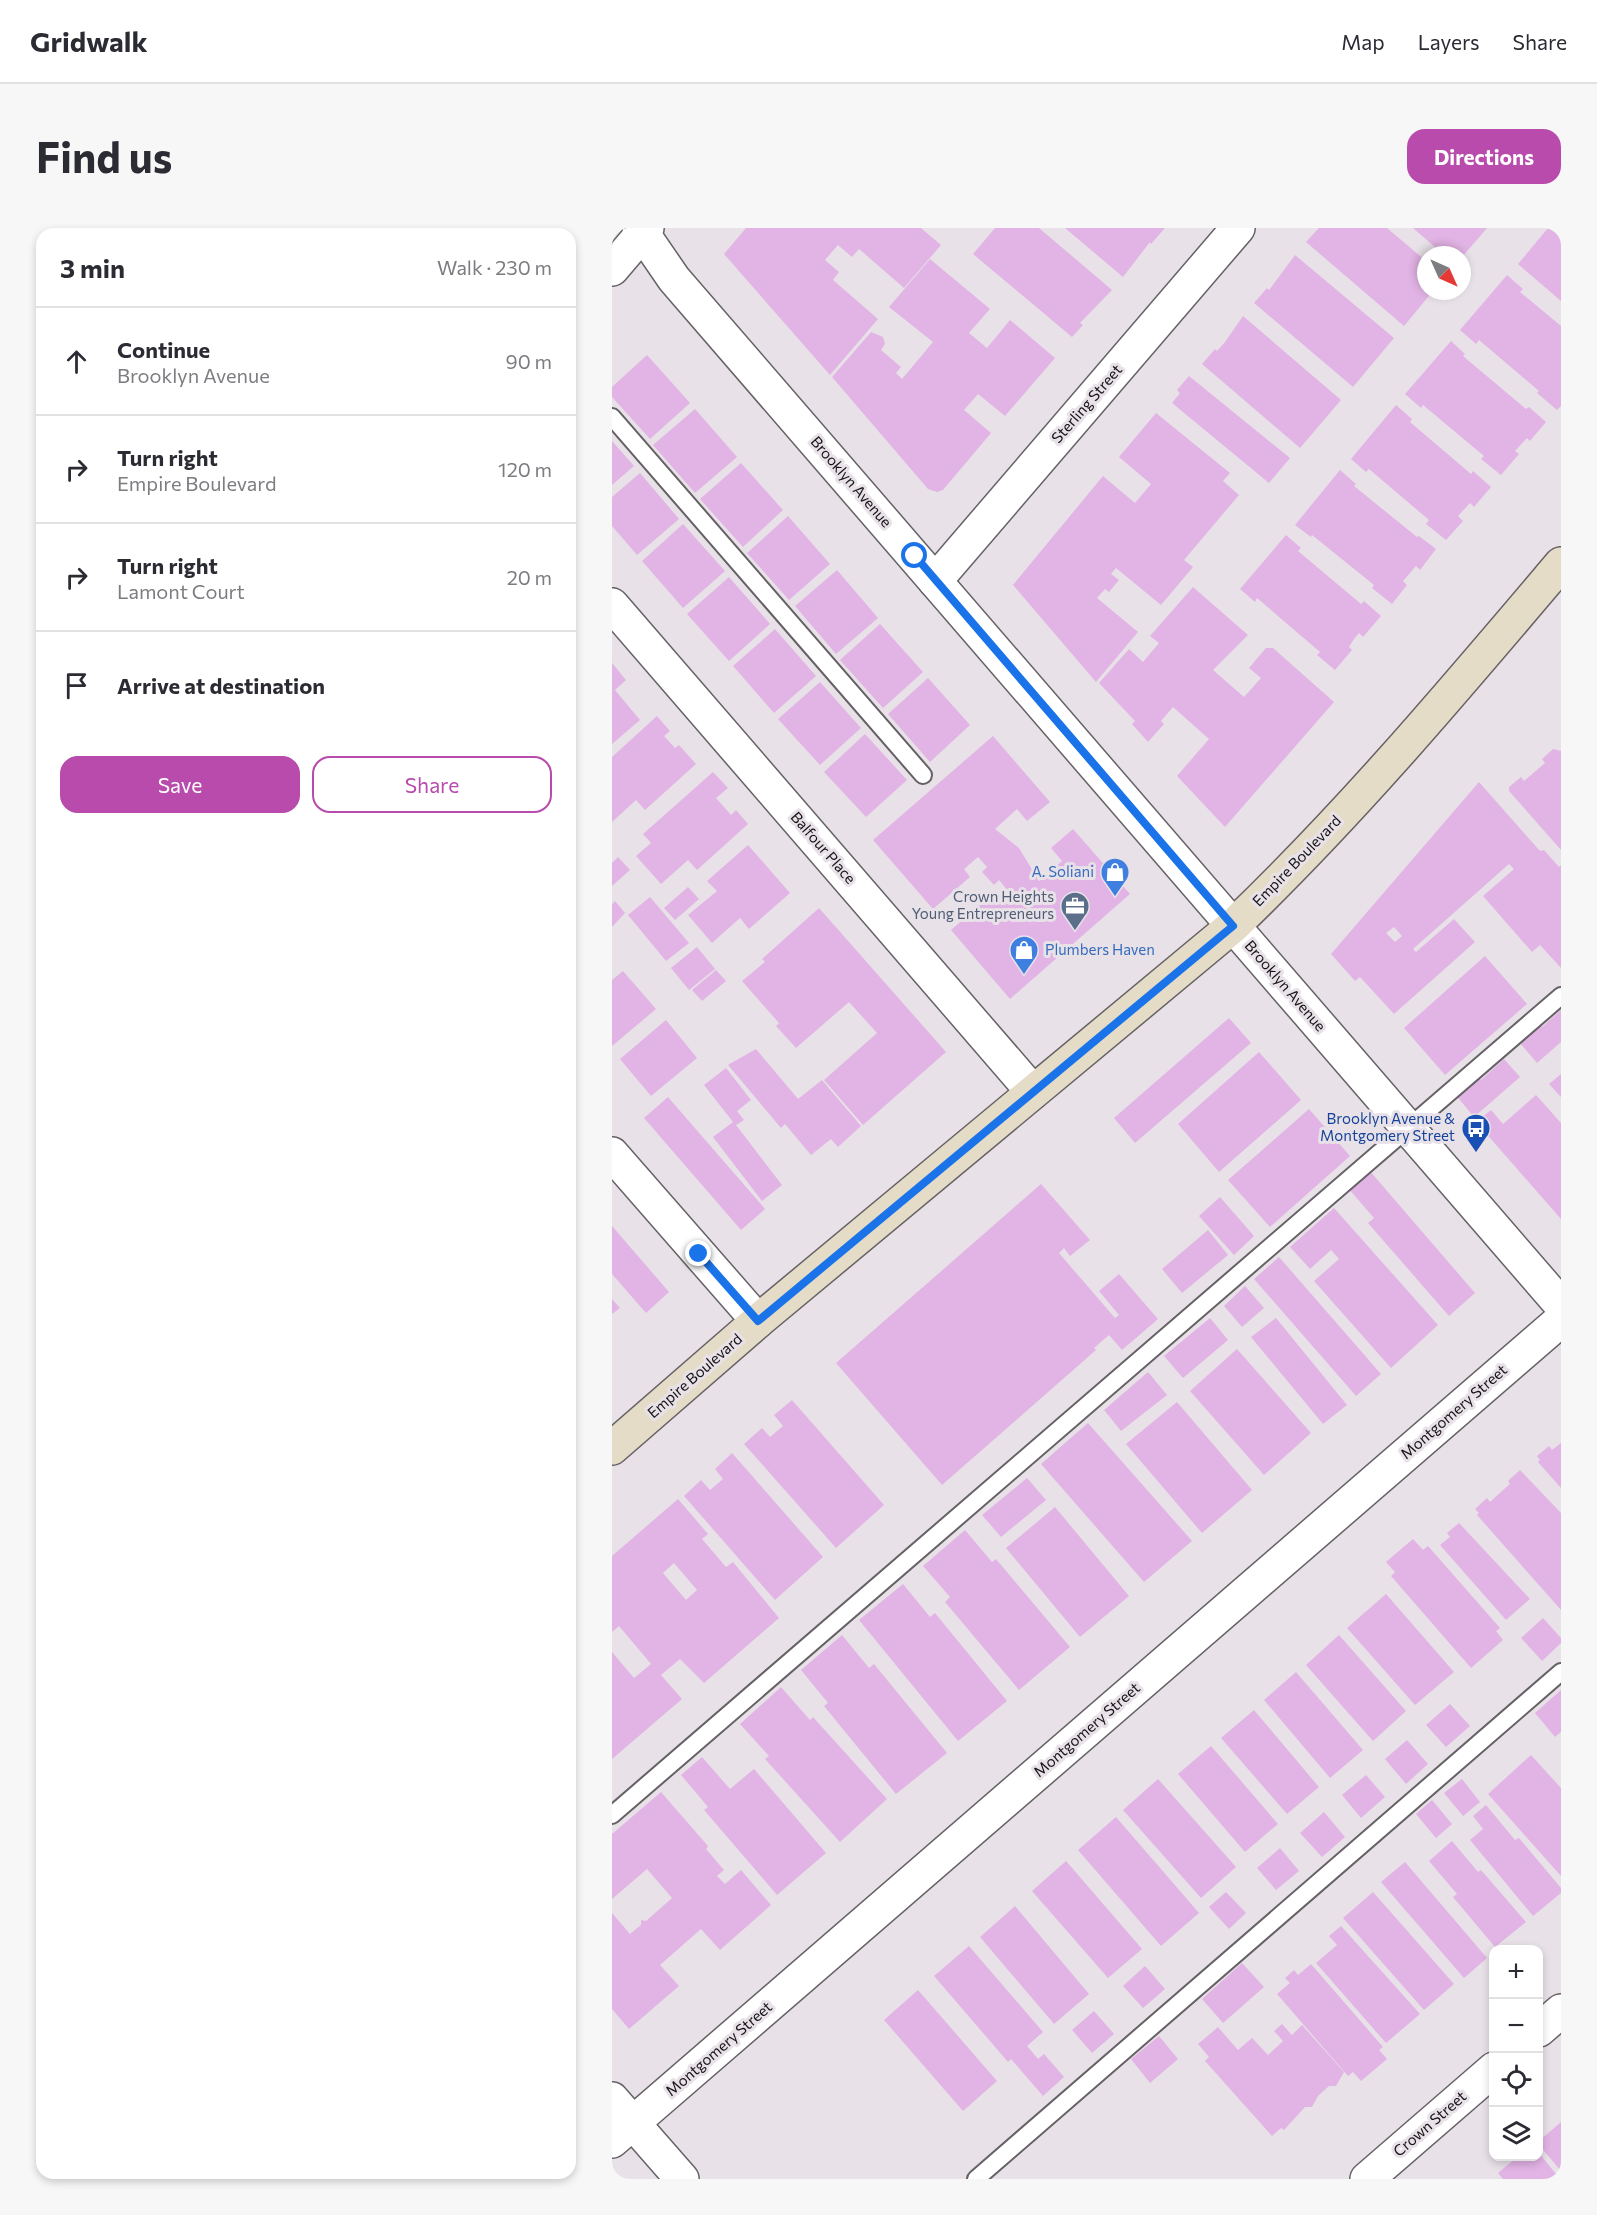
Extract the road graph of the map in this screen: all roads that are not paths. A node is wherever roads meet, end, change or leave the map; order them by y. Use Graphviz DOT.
graph roads {
  1 [pos="1238,228"];
  2 [pos="643,230"];
  3 [pos="612,269"];
  4 [pos="612,417"];
  5 [pos="1561,564"];
  6 [pos="935,581"];
  7 [pos="612,605"];
  8 [pos="923,775"];
  9 [pos="1233,926"];
  10 [pos="1561,996"];
  11 [pos="1033,1092"];
  12 [pos="1408,1127"];
  13 [pos="612,1154"];
  14 [pos="1561,1305"];
  15 [pos="1561,1320"];
  16 [pos="758,1321"];
  17 [pos="612,1448"];
  18 [pos="1561,1672"];
  19 [pos="612,1815"];
  20 [pos="1561,2011"];
  21 [pos="1543,2027"];
  22 [pos="1489,2073"];
  23 [pos="612,2098"];
  24 [pos="623,2132"];
  25 [pos="682,2179"];
  26 [pos="976,2179"];
  27 [pos="1367,2179"];
  1 -- 6 [label="street, Sterling Street"];
  2 -- 3 [label="street"];
  2 -- 6 [label="street, Brooklyn Avenue"];
  4 -- 8 [label="lane"];
  5 -- 9 [label="main road, Empire Boulevard"];
  6 -- 9 [label="street, Brooklyn Avenue"];
  7 -- 11 [label="street, Balfour Place"];
  9 -- 11 [label="main road, Empire Boulevard"];
  9 -- 12 [label="street, Brooklyn Avenue"];
  10 -- 12 [label="lane"];
  11 -- 16 [label="main road, Empire Boulevard"];
  12 -- 14 [label="street, Brooklyn Avenue"];
  12 -- 19 [label="lane"];
  13 -- 16 [label="street"];
  15 -- 24 [label="street, Montgomery Street"];
  16 -- 17 [label="main road, Empire Boulevard"];
  18 -- 26 [label="lane"];
  20 -- 21 [label="street"];
  22 -- 27 [label="street, Crown Street"];
  23 -- 24 [label="street"];
  24 -- 25 [label="street"];
}
